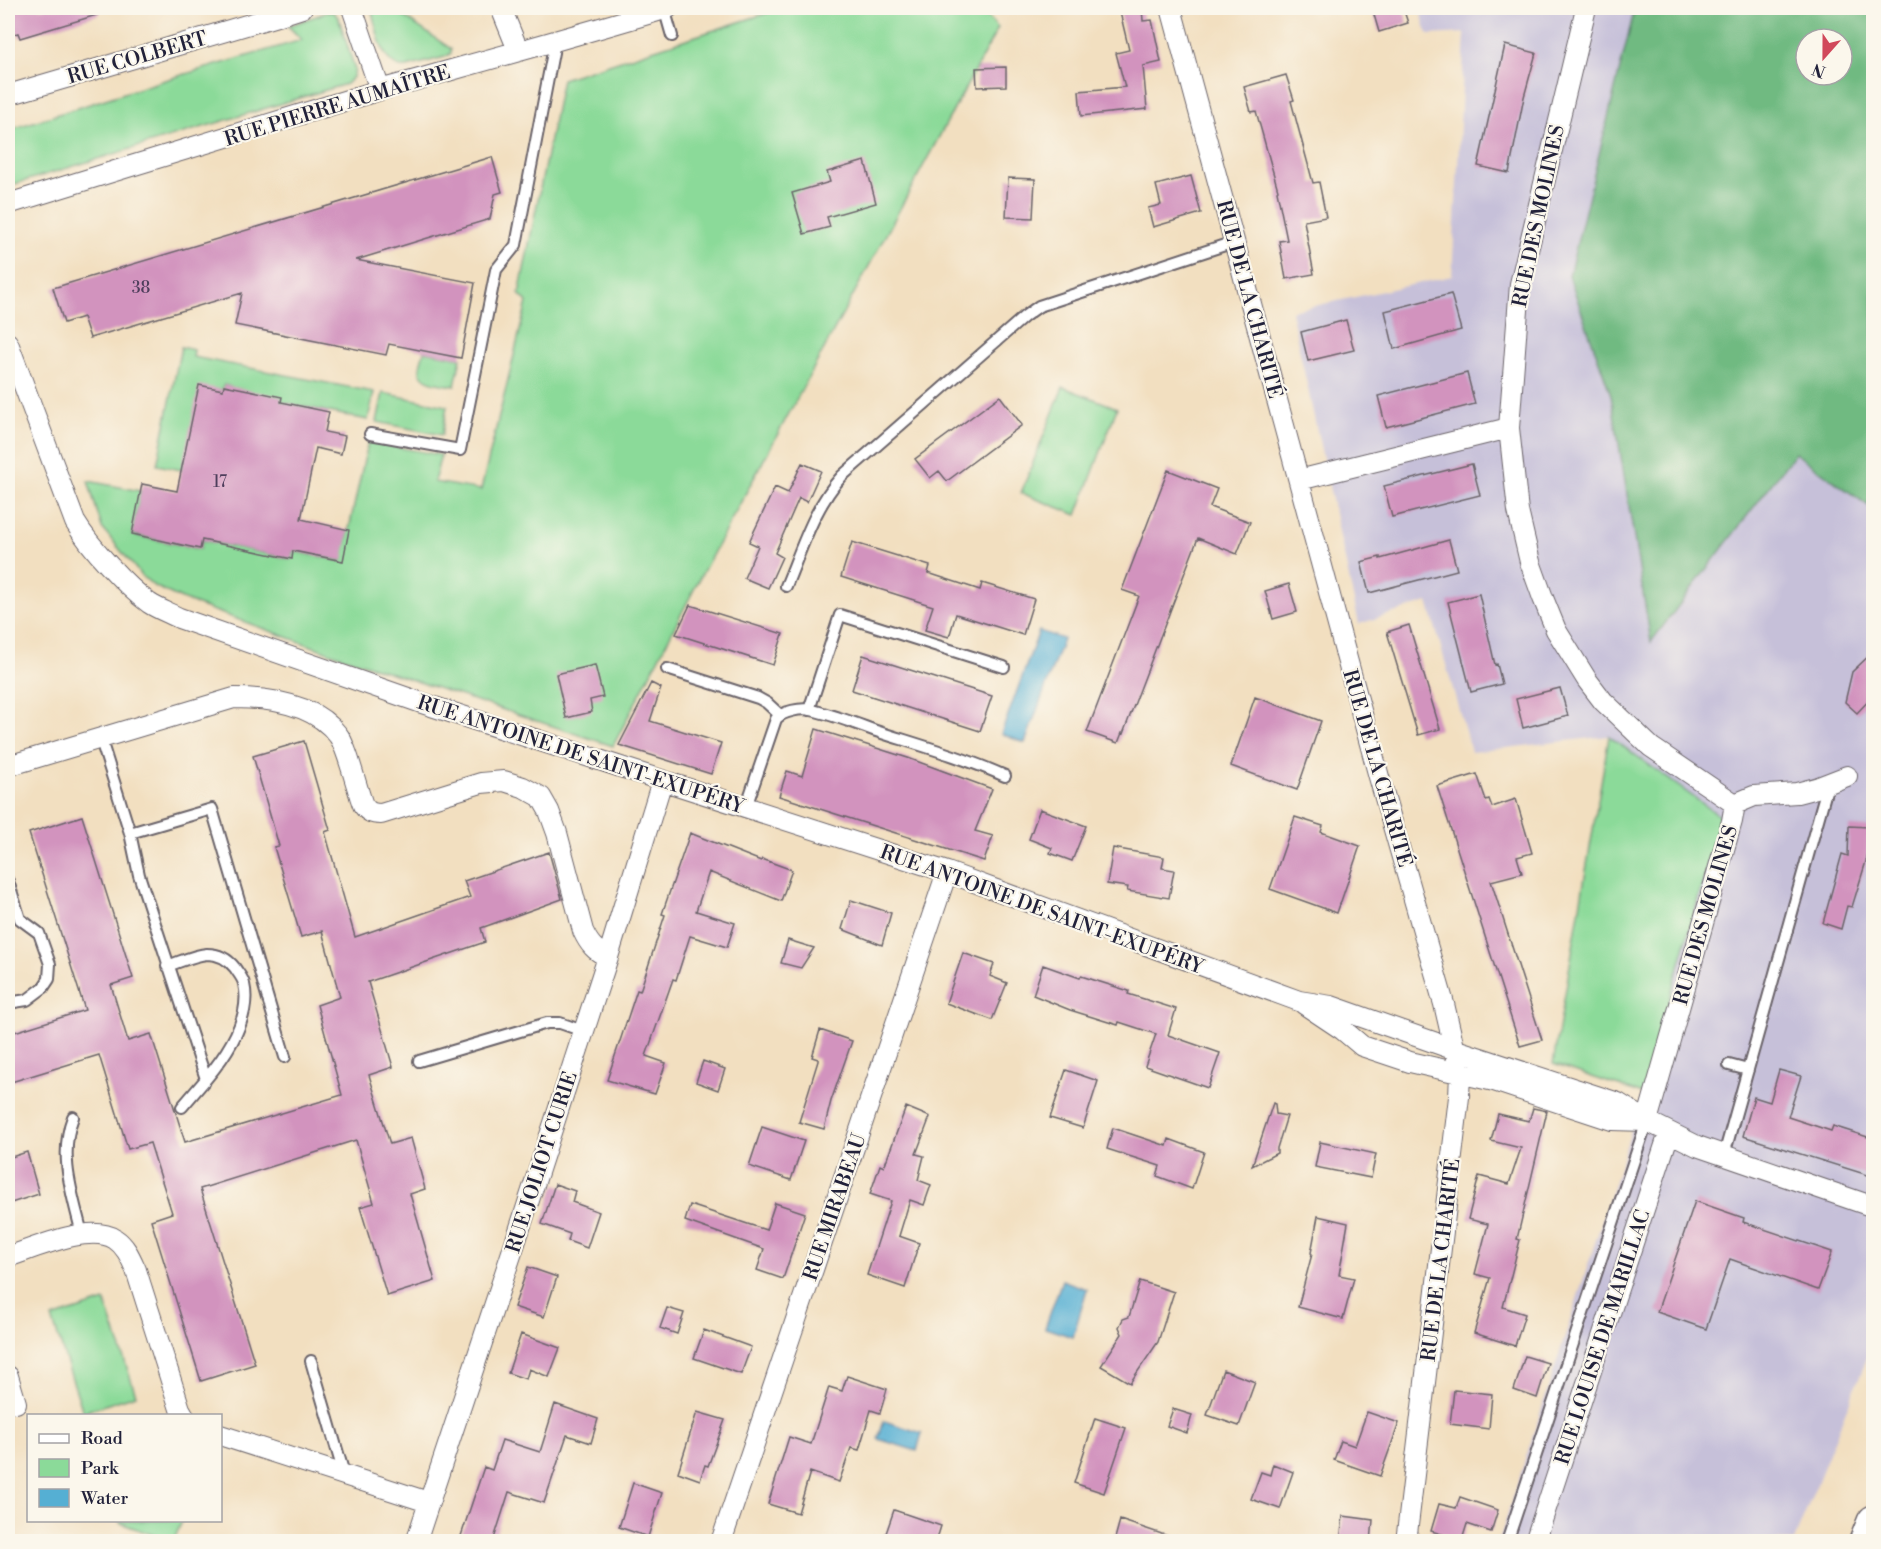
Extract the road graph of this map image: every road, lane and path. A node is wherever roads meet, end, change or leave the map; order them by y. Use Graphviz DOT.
graph roads {
  1 [pos="302,8"];
  2 [pos="352,8"];
  3 [pos="501,8"];
  4 [pos="666,8"];
  5 [pos="1171,8"];
  6 [pos="1586,8"];
  7 [pos="672,36"];
  8 [pos="555,42"];
  9 [pos="518,50"];
  10 [pos="380,90"];
  11 [pos="8,95"];
  12 [pos="8,204"];
  13 [pos="1234,242"];
  14 [pos="8,343"];
  15 [pos="1509,428"];
  16 [pos="370,434"];
  17 [pos="1299,480"];
  18 [pos="786,586"];
  19 [pos="1004,667"];
  20 [pos="667,669"];
  21 [pos="809,710"];
  22 [pos="780,715"];
  23 [pos="100,737"];
  24 [pos="8,766"];
  25 [pos="1005,776"];
  26 [pos="1847,776"];
  27 [pos="662,780"];
  28 [pos="1828,784"];
  29 [pos="1735,804"];
  30 [pos="746,807"];
  31 [pos="130,833"];
  32 [pos="947,872"];
  33 [pos="8,881"];
  34 [pos="608,957"];
  35 [pos="167,966"];
  36 [pos="1299,1001"];
  37 [pos="8,1003"];
  38 [pos="583,1031"];
  39 [pos="1456,1050"];
  40 [pos="285,1057"];
  41 [pos="419,1061"];
  42 [pos="1729,1065"];
  43 [pos="1748,1070"];
  44 [pos="1460,1073"];
  45 [pos="206,1078"];
  46 [pos="182,1107"];
  47 [pos="73,1117"];
  48 [pos="1647,1121"];
  49 [pos="1669,1133"];
  50 [pos="1724,1155"];
  51 [pos="1874,1208"];
  52 [pos="82,1233"];
  53 [pos="8,1257"];
  54 [pos="311,1361"];
  55 [pos="8,1376"];
  56 [pos="16,1403"];
  57 [pos="183,1414"];
  58 [pos="222,1436"];
  59 [pos="344,1474"];
  60 [pos="428,1502"];
  61 [pos="1874,1522"];
  62 [pos="416,1542"];
  63 [pos="721,1542"];
  64 [pos="1406,1542"];
  65 [pos="1507,1542"];
  66 [pos="1535,1542"];
  67 [pos="1866,1542"];
  1 -- 11 [label="street, RUE COLBERT"];
  2 -- 10 [label="street"];
  3 -- 9 [label="street"];
  4 -- 7 [label="lane"];
  4 -- 8 [label="street, RUE PIERRE AUMAÎTRE"];
  5 -- 13 [label="street, RUE DE LA CHARITÉ"];
  6 -- 15 [label="street, RUE DES MOLINES"];
  8 -- 9 [label="street, RUE PIERRE AUMAÎTRE"];
  8 -- 16 [label="lane"];
  9 -- 10 [label="street, RUE PIERRE AUMAÎTRE"];
  10 -- 12 [label="street, RUE PIERRE AUMAÎTRE"];
  13 -- 17 [label="street, RUE DE LA CHARITÉ"];
  13 -- 18 [label="lane"];
  14 -- 27 [label="street, RUE ANTOINE DE SAINT-EXUPÉRY"];
  15 -- 17 [label="street"];
  15 -- 29 [label="street, RUE DES MOLINES"];
  17 -- 39 [label="street, RUE DE LA CHARITÉ"];
  19 -- 21 [label="lane"];
  20 -- 22 [label="lane"];
  21 -- 22 [label="lane"];
  21 -- 25 [label="lane"];
  22 -- 30 [label="lane"];
  23 -- 24 [label="street"];
  23 -- 31 [label="lane"];
  23 -- 34 [label="street"];
  26 -- 28 [label="street"];
  27 -- 30 [label="street, RUE ANTOINE DE SAINT-EXUPÉRY"];
  27 -- 34 [label="street, RUE JOLIOT CURIE"];
  28 -- 29 [label="street"];
  28 -- 43 [label="lane"];
  29 -- 48 [label="street, RUE DES MOLINES"];
  30 -- 32 [label="street, RUE ANTOINE DE SAINT-EXUPÉRY"];
  31 -- 35 [label="lane"];
  31 -- 40 [label="lane"];
  32 -- 36 [label="street, RUE ANTOINE DE SAINT-EXUPÉRY"];
  32 -- 63 [label="street, RUE MIRABEAU"];
  33 -- 37 [label="lane"];
  34 -- 38 [label="street, RUE JOLIOT CURIE"];
  35 -- 45 [label="lane"];
  35 -- 45 [label="lane"];
  36 -- 39 [label="street, RUE ANTOINE DE SAINT-EXUPÉRY"];
  36 -- 44 [label="street, RUE ANTOINE DE SAINT-EXUPÉRY"];
  38 -- 41 [label="lane"];
  38 -- 60 [label="street, RUE JOLIOT CURIE"];
  39 -- 44 [label="street, RUE DE LA CHARITÉ"];
  39 -- 48 [label="street, RUE ANTOINE DE SAINT-EXUPÉRY"];
  42 -- 43 [label="lane"];
  43 -- 50 [label="lane"];
  44 -- 48 [label="street, RUE ANTOINE DE SAINT-EXUPÉRY"];
  44 -- 64 [label="street, RUE DE LA CHARITÉ"];
  45 -- 46 [label="lane"];
  47 -- 52 [label="lane"];
  48 -- 49 [label="street, RUE ANTOINE DE SAINT-EXUPÉRY"];
  48 -- 65 [label="lane"];
  49 -- 50 [label="street, RUE ANTOINE DE SAINT-EXUPÉRY"];
  49 -- 66 [label="street, RUE LOUISE DE MARILLAC"];
  50 -- 51 [label="street, RUE ANTOINE DE SAINT-EXUPÉRY"];
  52 -- 53 [label="street"];
  52 -- 57 [label="street"];
  54 -- 59 [label="lane"];
  55 -- 56 [label="street"];
  58 -- 59 [label="street"];
  59 -- 60 [label="street"];
  60 -- 62 [label="street, RUE JOLIOT CURIE"];
  61 -- 67 [label="highway"];
}
